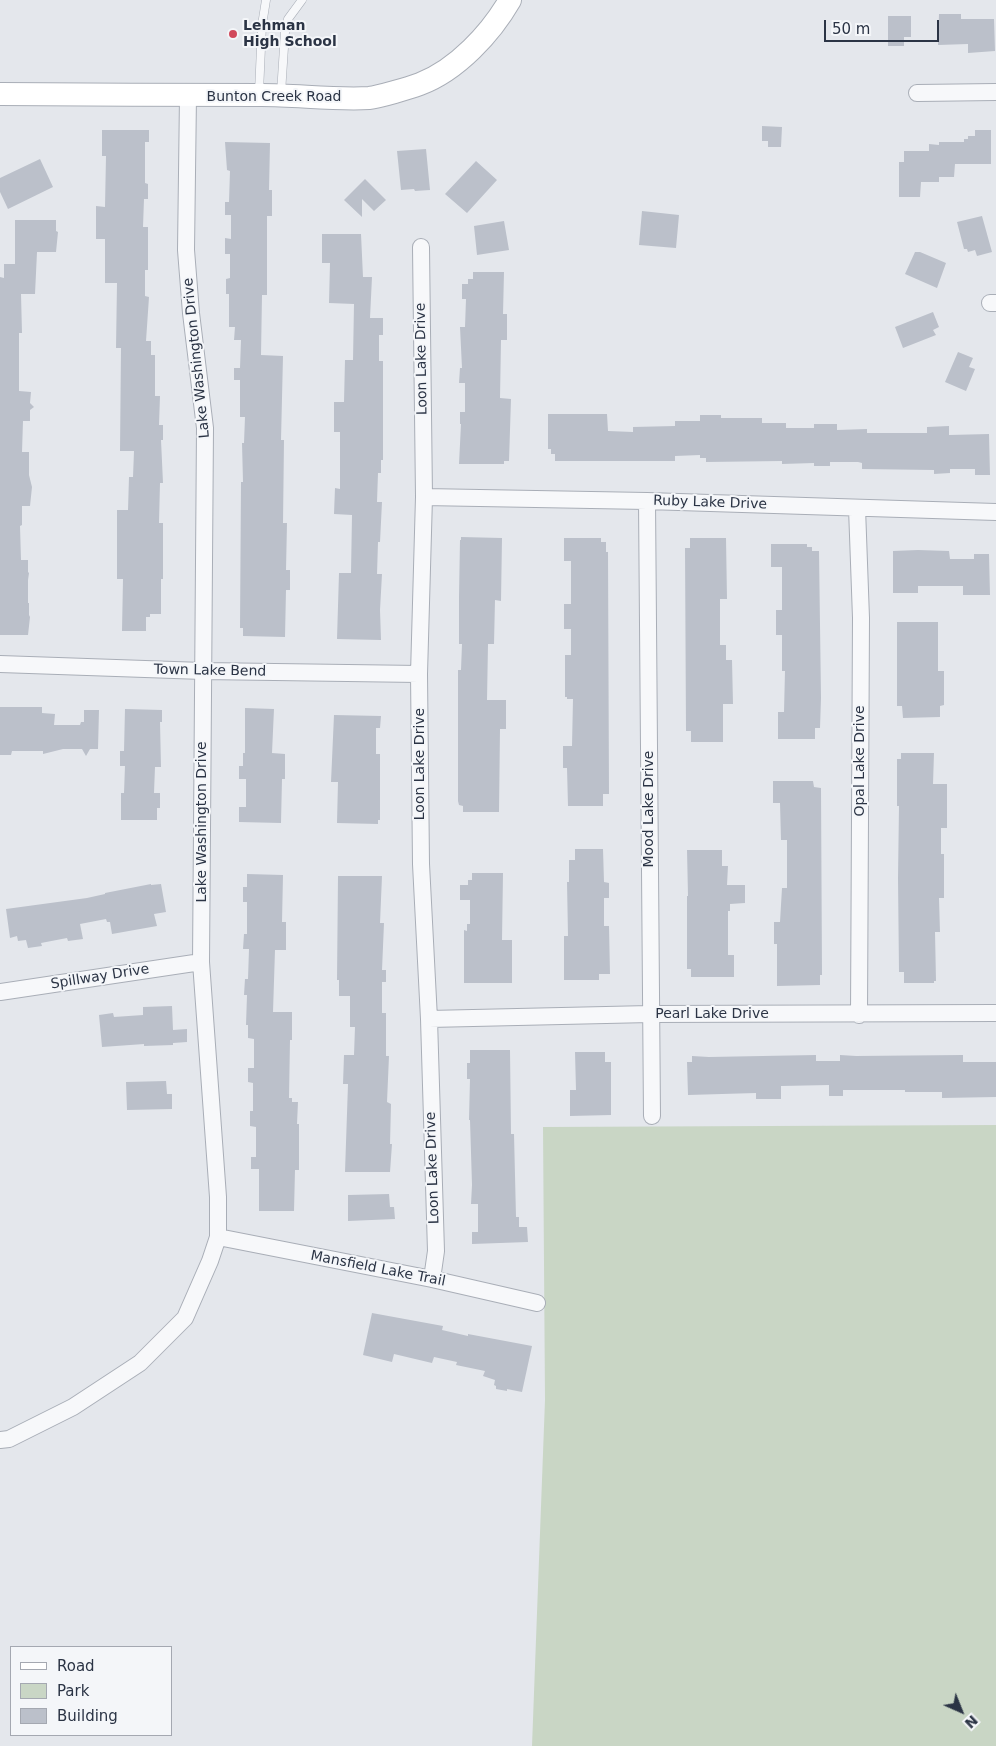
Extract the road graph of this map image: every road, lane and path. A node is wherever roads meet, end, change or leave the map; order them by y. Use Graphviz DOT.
graph roads {
  1 [pos="266,0"];
  2 [pos="302,0"];
  3 [pos="508,3"];
  4 [pos="996,92"];
  5 [pos="917,93"];
  6 [pos="0,94"];
  7 [pos="258,95"];
  8 [pos="281,95"];
  9 [pos="188,96"];
  10 [pos="421,247"];
  11 [pos="424,497"];
  12 [pos="647,501"];
  13 [pos="857,508"];
  14 [pos="996,512"];
  15 [pos="0,664"];
  16 [pos="203,671"];
  17 [pos="419,674"];
  18 [pos="201,962"];
  19 [pos="0,992"];
  20 [pos="650,1014"];
  21 [pos="996,1014"];
  22 [pos="859,1015"];
  23 [pos="429,1019"];
  24 [pos="652,1116"];
  25 [pos="218,1237"];
  26 [pos="432,1279"];
  27 [pos="537,1303"];
  28 [pos="0,1440"];
  1 -- 7 [label="lane"];
  2 -- 8 [label="lane"];
  3 -- 8 [label="street, Bunton Creek Road"];
  4 -- 5 [label="street"];
  6 -- 9 [label="street, Bunton Creek Road"];
  7 -- 8 [label="street, Bunton Creek Road"];
  7 -- 9 [label="street, Bunton Creek Road"];
  9 -- 16 [label="street, Lake Washington Drive"];
  10 -- 11 [label="street, Loon Lake Drive"];
  11 -- 12 [label="street, Ruby Lake Drive"];
  11 -- 17 [label="street, Loon Lake Drive"];
  12 -- 13 [label="street, Ruby Lake Drive"];
  12 -- 20 [label="street, Mood Lake Drive"];
  13 -- 14 [label="street, Ruby Lake Drive"];
  13 -- 22 [label="street, Opal Lake Drive"];
  15 -- 16 [label="street, Town Lake Bend"];
  16 -- 17 [label="street, Town Lake Bend"];
  16 -- 18 [label="street, Lake Washington Drive"];
  17 -- 23 [label="street, Loon Lake Drive"];
  18 -- 19 [label="street, Spillway Drive"];
  18 -- 25 [label="street, Lake Washington Drive"];
  20 -- 22 [label="street, Pearl Lake Drive"];
  20 -- 23 [label="street, Pearl Lake Drive"];
  20 -- 24 [label="street, Mood Lake Drive"];
  21 -- 22 [label="street, Pearl Lake Drive"];
  23 -- 26 [label="street, Loon Lake Drive"];
  25 -- 26 [label="street, Mansfield Lake Trail"];
  25 -- 28 [label="street, Lake Washington Drive"];
  26 -- 27 [label="street, Mansfield Lake Trail"];
}
